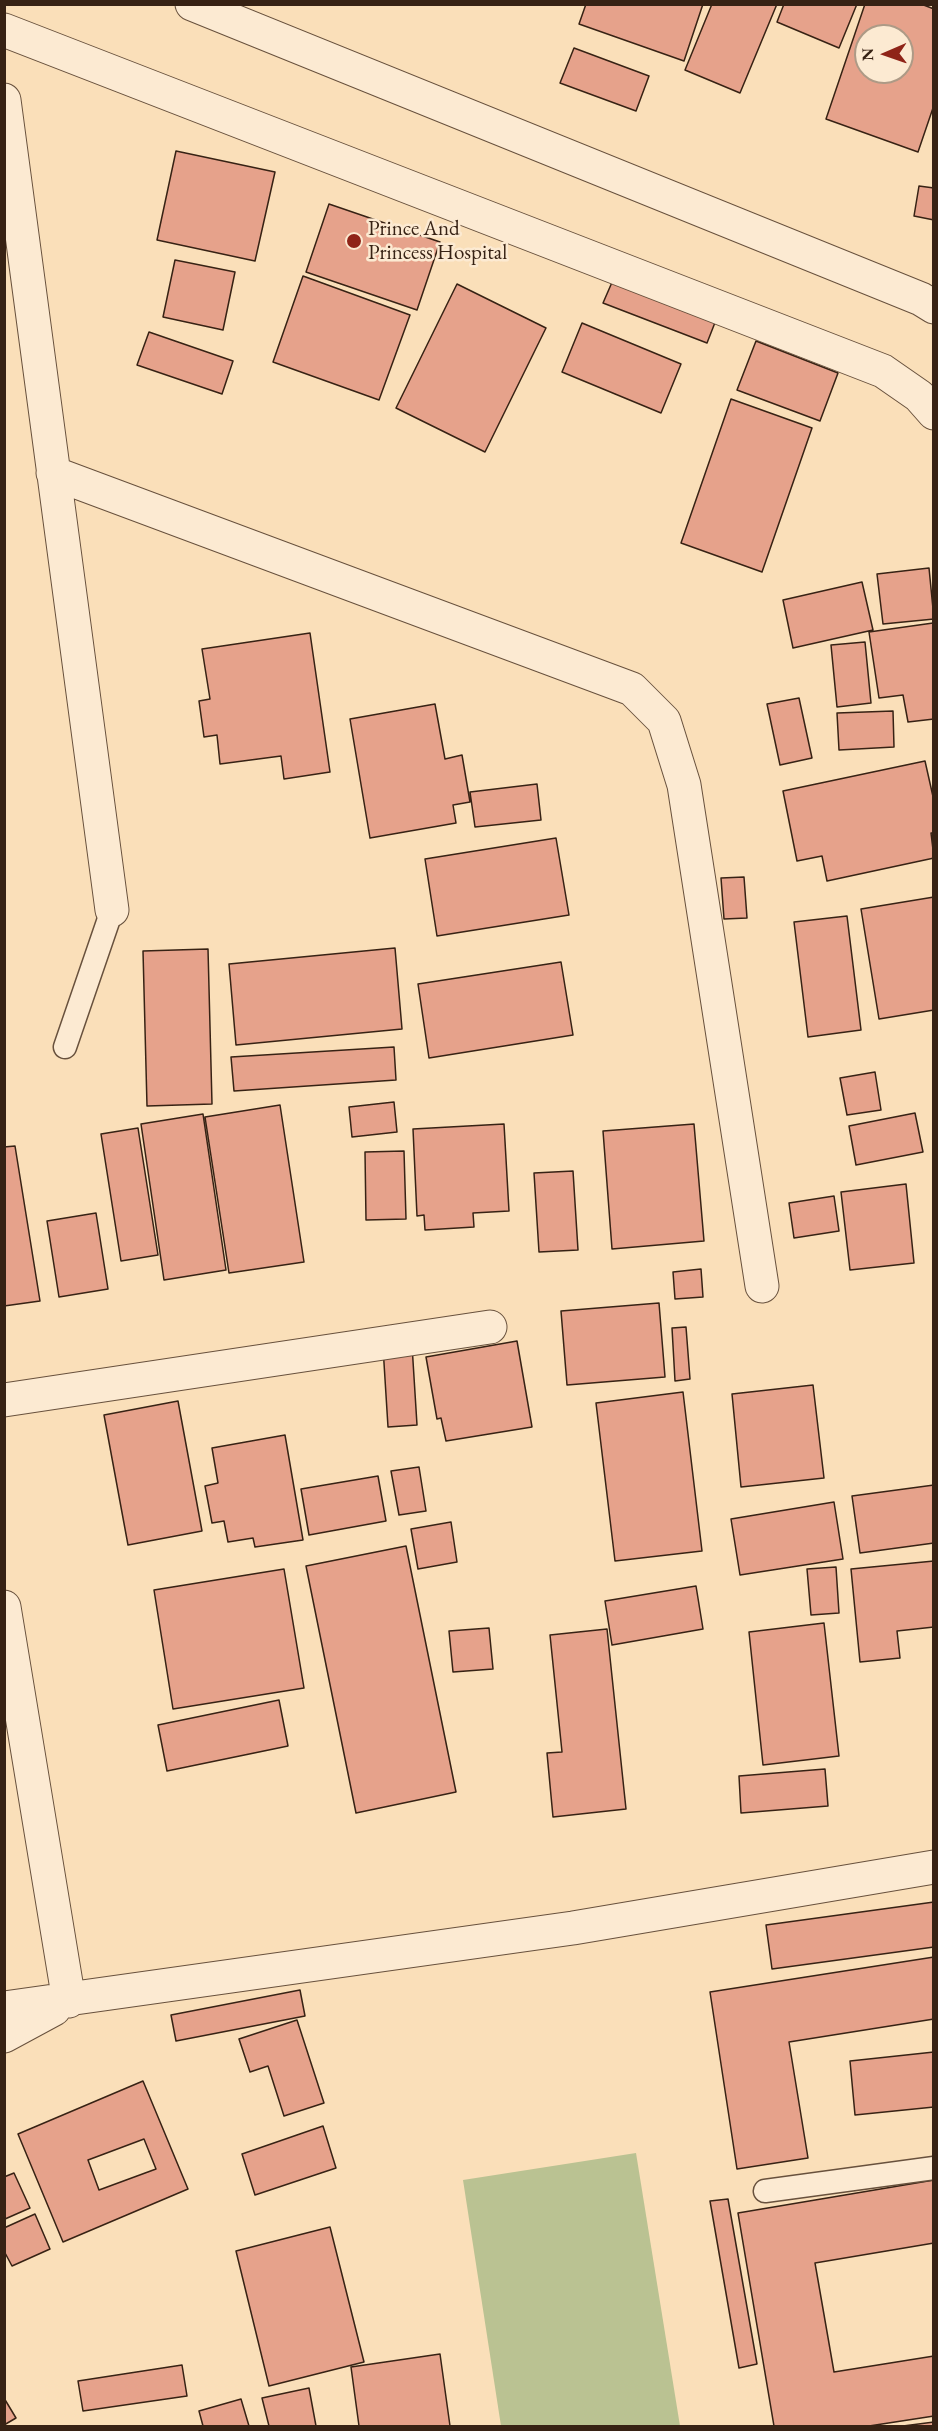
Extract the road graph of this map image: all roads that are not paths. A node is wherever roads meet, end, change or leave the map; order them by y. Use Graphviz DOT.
graph roads {
  1 [pos="192,4"];
  2 [pos="4,30"];
  3 [pos="4,100"];
  4 [pos="933,307"];
  5 [pos="929,396"];
  6 [pos="53,472"];
  7 [pos="112,910"];
  8 [pos="65,1047"];
  9 [pos="762,1286"];
  10 [pos="490,1328"];
  11 [pos="4,1400"];
  12 [pos="4,1607"];
  13 [pos="933,1867"];
  14 [pos="69,2001"];
  15 [pos="4,2008"];
  16 [pos="4,2036"];
  17 [pos="933,2168"];
  18 [pos="765,2191"];
  1 -- 4 [label="street"];
  2 -- 5 [label="street"];
  3 -- 6 [label="street"];
  6 -- 7 [label="street"];
  6 -- 9 [label="street"];
  7 -- 8 [label="lane"];
  10 -- 11 [label="street"];
  12 -- 14 [label="street"];
  13 -- 14 [label="street"];
  14 -- 15 [label="street"];
  14 -- 16 [label="street"];
  17 -- 18 [label="lane"];
}
